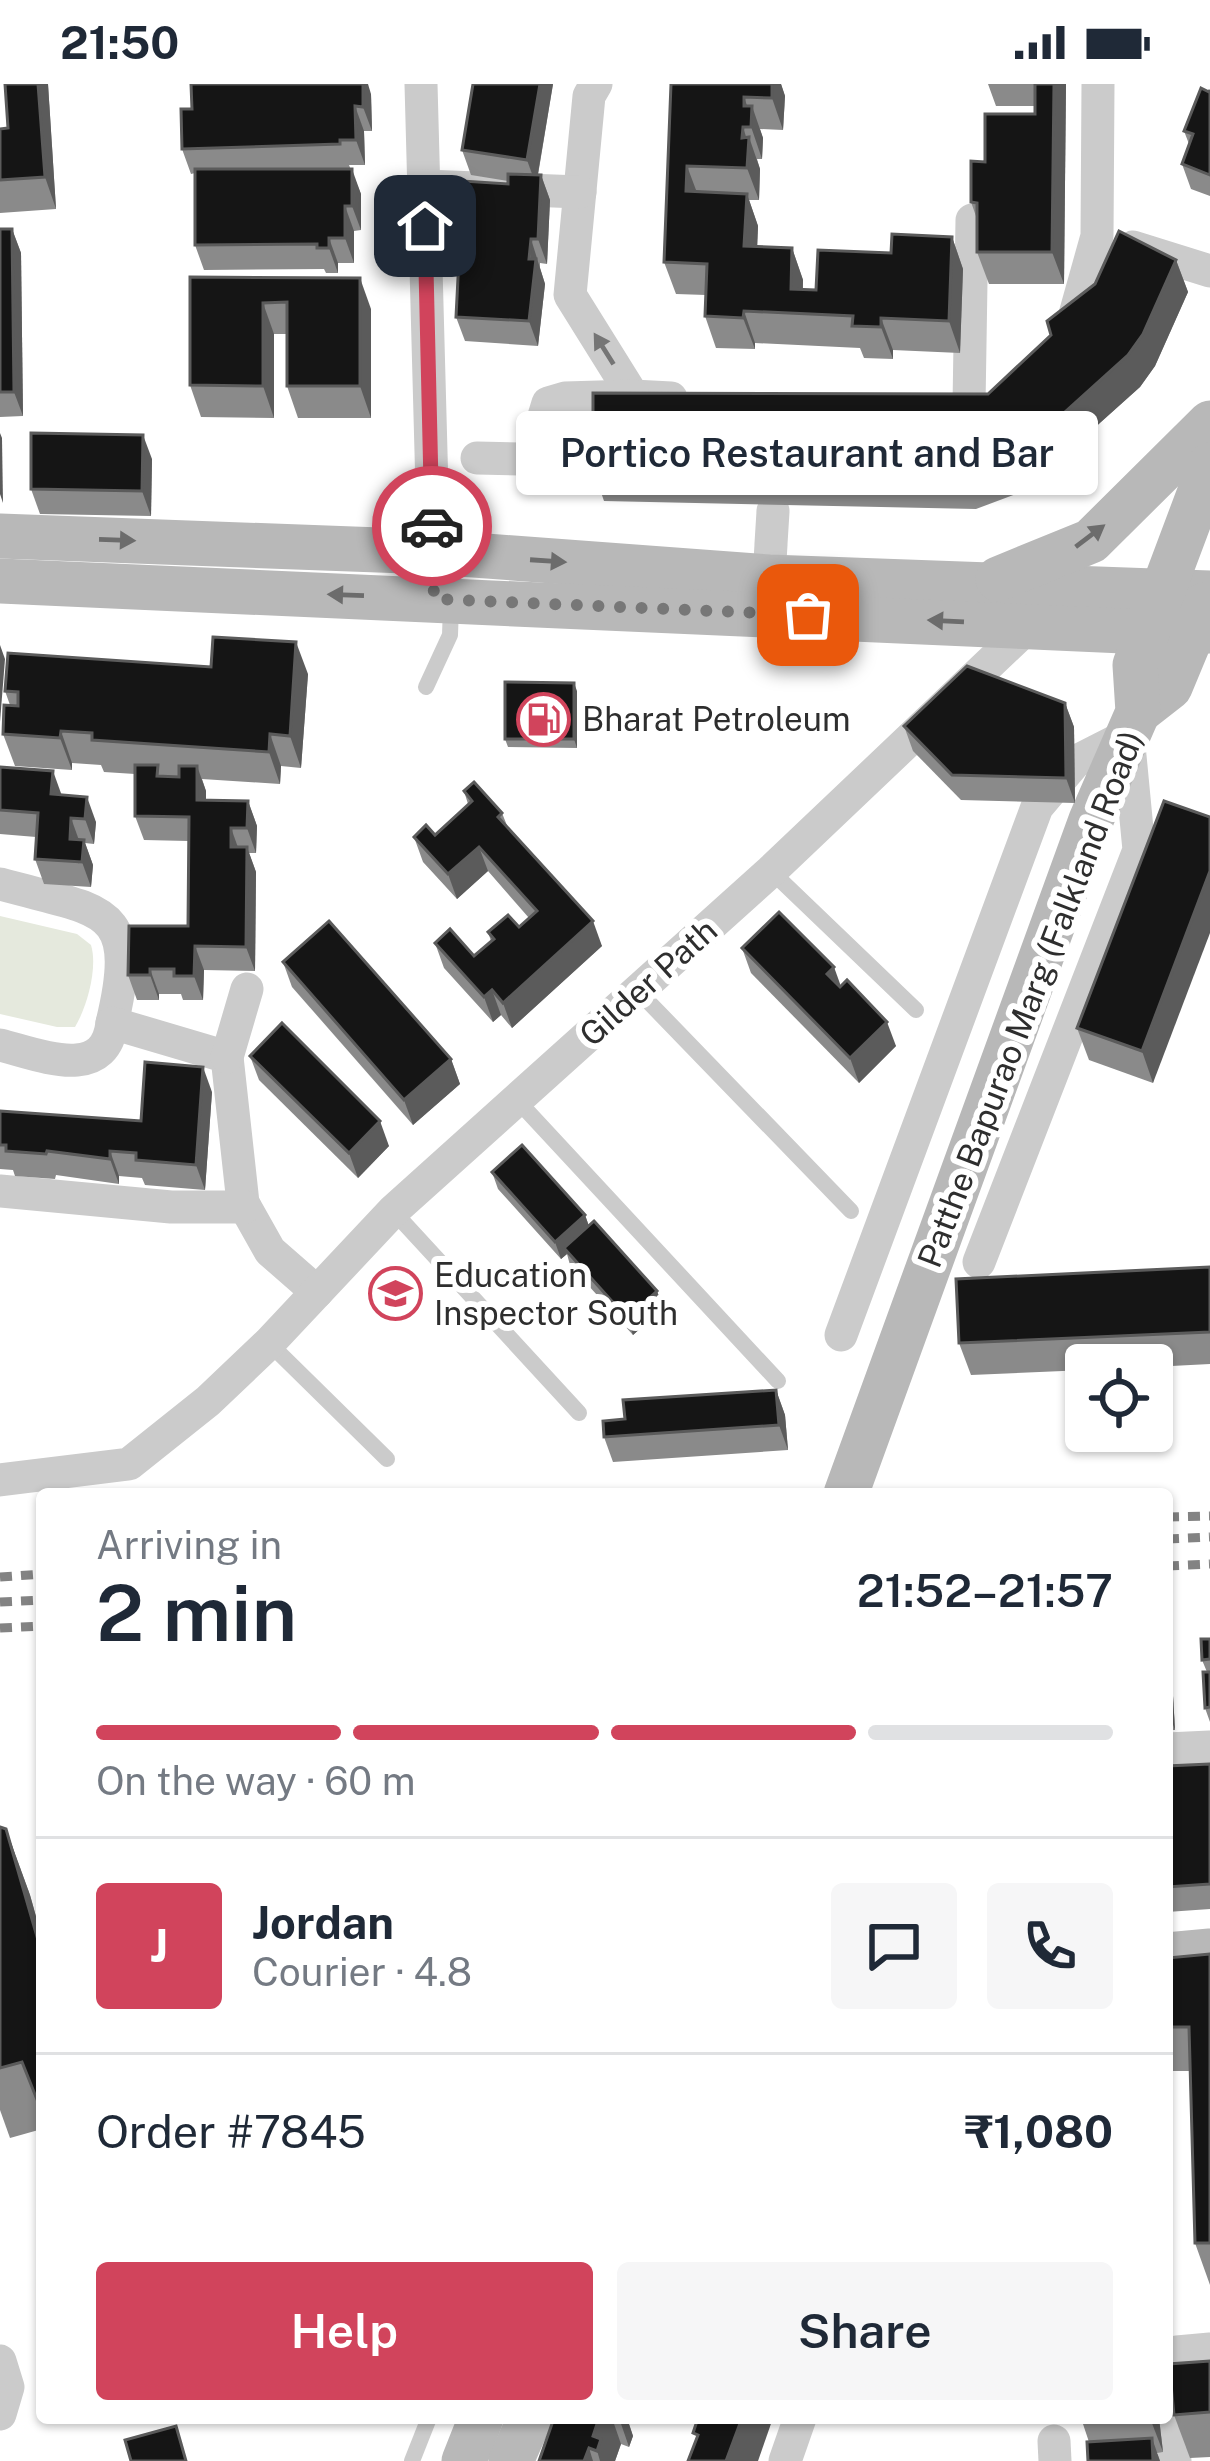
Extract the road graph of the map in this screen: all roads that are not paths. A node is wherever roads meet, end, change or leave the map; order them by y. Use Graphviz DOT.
graph roads {
  1 [pos="421,84"];
  2 [pos="596,84"];
  3 [pos="1098,84"];
  4 [pos="424,186"];
  5 [pos="580,192"];
  6 [pos="973,220"];
  7 [pos="1097,236"];
  8 [pos="1210,272"];
  9 [pos="1038,362"];
  10 [pos="1005,390"];
  11 [pos="633,396"];
  12 [pos="696,398"];
  13 [pos="1210,423"];
  14 [pos="477,458"];
  15 [pos="1210,465"];
  16 [pos="773,511"];
  17 [pos="0,536"];
  18 [pos="433,552"];
  19 [pos="770,578"];
  20 [pos="0,581"];
  21 [pos="984,584"];
  22 [pos="443,599"];
  23 [pos="1206,608"];
  24 [pos="1154,613"];
  25 [pos="1031,624"];
  26 [pos="426,686"];
  27 [pos="1133,724"];
  28 [pos="771,872"];
  29 [pos="0,884"];
  30 [pos="247,989"];
  31 [pos="638,991"];
  32 [pos="916,1010"];
  33 [pos="112,1023"];
  34 [pos="0,1045"];
  35 [pos="227,1057"];
  36 [pos="517,1100"];
  37 [pos="0,1190"];
  38 [pos="245,1207"];
  39 [pos="393,1211"];
  40 [pos="851,1211"];
  41 [pos="979,1262"];
  42 [pos="317,1292"];
  43 [pos="842,1335"];
  44 [pos="269,1343"];
  45 [pos="778,1381"];
  46 [pos="579,1413"];
  47 [pos="387,1459"];
  48 [pos="0,1480"];
  49 [pos="848,1488"];
  50 [pos="1210,1747"];
  51 [pos="1173,1749"];
  52 [pos="1210,1951"];
  53 [pos="1173,1954"];
  54 [pos="1210,2349"];
  55 [pos="1173,2356"];
  56 [pos="0,2361"];
  57 [pos="0,2414"];
  58 [pos="427,2424"];
  59 [pos="479,2424"];
  60 [pos="527,2424"];
  61 [pos="798,2424"];
  62 [pos="1171,2424"];
  63 [pos="412,2461"];
  64 [pos="464,2461"];
  65 [pos="511,2461"];
  66 [pos="785,2461"];
  67 [pos="1175,2461"];
  1 -- 4 [label="street"];
  2 -- 5 [label="street"];
  3 -- 7 [label="street"];
  4 -- 5 [label="street"];
  4 -- 18 [label="street"];
  11 -- 5 [label="street, one-way"];
  6 -- 10 [label="street"];
  7 -- 8 [label="street"];
  7 -- 9 [label="street"];
  11 -- 12 [label="street"];
  11 -- 14 [label="street"];
  21 -- 13 [label="main road, one-way"];
  15 -- 24 [label="main road, Patthe Bapurao Marg (Falkland Road)"];
  16 -- 19 [label="street"];
  17 -- 18 [label="main road, one-way"];
  18 -- 19 [label="main road, one-way"];
  18 -- 22 [label="street"];
  19 -- 21 [label="main road"];
  22 -- 20 [label="main road, one-way"];
  21 -- 24 [label="main road"];
  25 -- 22 [label="main road, one-way"];
  22 -- 26 [label="lane"];
  23 -- 24 [label="main road"];
  23 -- 27 [label="main road"];
  24 -- 25 [label="main road"];
  24 -- 27 [label="main road, Patthe Bapurao Marg (Falkland Road)"];
  25 -- 28 [label="street, Gilder Path"];
  27 -- 41 [label="street"];
  27 -- 43 [label="street"];
  27 -- 49 [label="main road, Patthe Bapurao Marg (Falkland Road)"];
  28 -- 31 [label="street, Gilder Path"];
  28 -- 32 [label="lane"];
  29 -- 33 [label="street"];
  30 -- 35 [label="street"];
  31 -- 36 [label="street, Gilder Path"];
  31 -- 40 [label="lane"];
  33 -- 34 [label="street"];
  33 -- 35 [label="street"];
  35 -- 38 [label="street"];
  36 -- 39 [label="street, Gilder Path"];
  36 -- 45 [label="lane"];
  37 -- 38 [label="street"];
  38 -- 42 [label="street"];
  39 -- 42 [label="street, Gilder Path"];
  39 -- 46 [label="lane"];
  42 -- 44 [label="street, Gilder Path"];
  44 -- 47 [label="lane"];
  44 -- 48 [label="street, Gilder Path"];
  50 -- 51 [label="street"];
  52 -- 53 [label="main road"];
  54 -- 55 [label="street"];
  56 -- 57 [label="street"];
  58 -- 63 [label="lane"];
  59 -- 64 [label="main road"];
  60 -- 65 [label="main road"];
  61 -- 66 [label="street"];
  62 -- 67 [label="street"];
}
